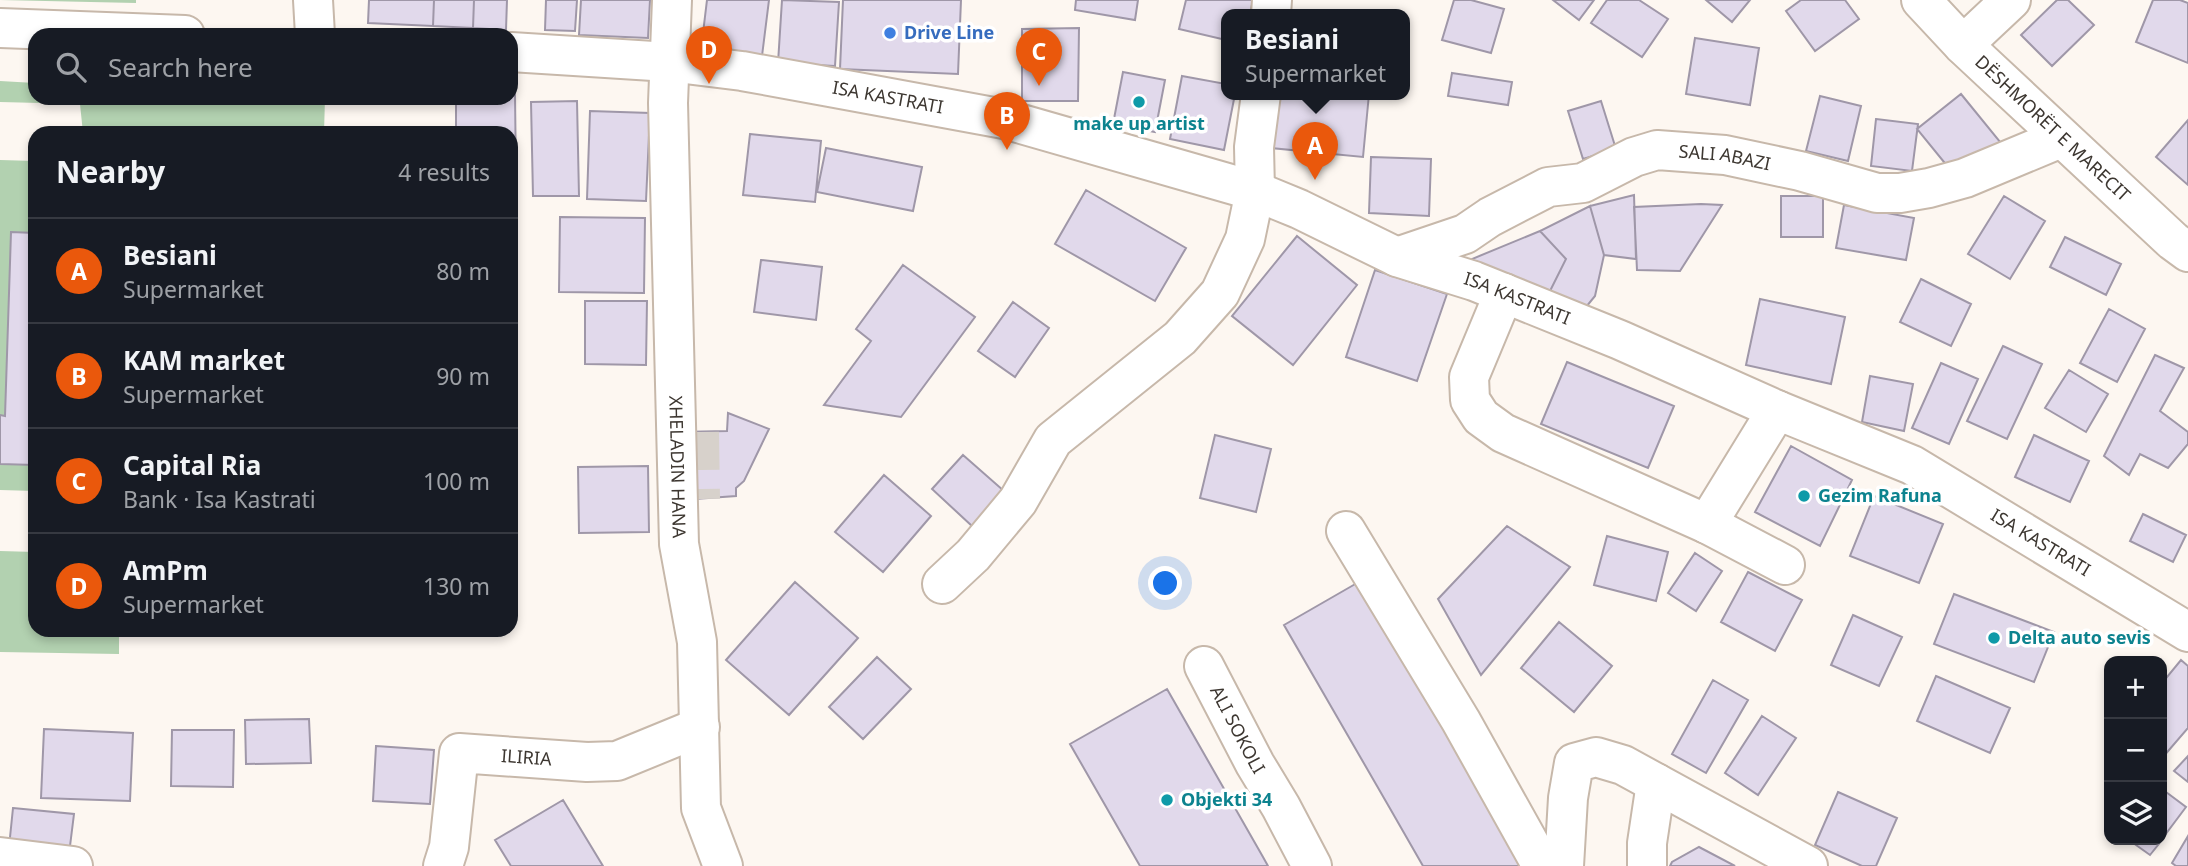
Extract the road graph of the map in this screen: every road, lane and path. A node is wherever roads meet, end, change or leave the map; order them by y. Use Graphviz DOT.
graph roads {
  1 [pos="313,0"];
  2 [pos="673,0"];
  3 [pos="1922,0"];
  4 [pos="2011,0"];
  5 [pos="0,28"];
  6 [pos="315,28"];
  7 [pos="28,29"];
  8 [pos="1963,45"];
  9 [pos="518,52"];
  10 [pos="669,62"];
  11 [pos="1260,100"];
  12 [pos="2061,138"];
  13 [pos="1255,191"];
  14 [pos="2188,252"];
  15 [pos="1397,257"];
  16 [pos="1504,293"];
  17 [pos="673,355"];
  18 [pos="1777,410"];
  19 [pos="699,432"];
  20 [pos="701,499"];
  21 [pos="1707,524"];
  22 [pos="1346,531"];
  23 [pos="679,544"];
  24 [pos="1786,565"];
  25 [pos="942,584"];
  26 [pos="2188,632"];
  27 [pos="1204,666"];
  28 [pos="700,727"];
  29 [pos="1656,783"];
  30 [pos="0,858"];
  31 [pos="73,866"];
  32 [pos="443,866"];
  33 [pos="723,866"];
  34 [pos="1312,866"];
  35 [pos="1542,866"];
  36 [pos="1564,866"];
  37 [pos="1647,866"];
  38 [pos="1808,866"];
  1 -- 6 [label="street"];
  2 -- 10 [label="street, XHELADIN HANA"];
  3 -- 8 [label="street, DËSHMORËT E MARECIT"];
  4 -- 8 [label="street"];
  5 -- 7 [label="street"];
  8 -- 12 [label="street, DËSHMORËT E MARECIT"];
  9 -- 10 [label="street, ISA KASTRATI"];
  10 -- 13 [label="street, ISA KASTRATI"];
  10 -- 17 [label="street, XHELADIN HANA"];
  11 -- 13 [label="street"];
  12 -- 14 [label="street, DËSHMORËT E MARECIT"];
  12 -- 15 [label="street, SALI ABAZI"];
  13 -- 15 [label="street, ISA KASTRATI"];
  13 -- 25 [label="street"];
  15 -- 16 [label="street, ISA KASTRATI"];
  16 -- 18 [label="street, ISA KASTRATI"];
  16 -- 21 [label="street"];
  17 -- 19 [label="street"];
  17 -- 23 [label="street, XHELADIN HANA"];
  18 -- 21 [label="street"];
  18 -- 26 [label="street, ISA KASTRATI"];
  20 -- 23 [label="street"];
  21 -- 24 [label="street"];
  22 -- 35 [label="street"];
  23 -- 28 [label="street, XHELADIN HANA"];
  27 -- 34 [label="street, ALI SOKOLI"];
  28 -- 32 [label="street, ILIRIA"];
  28 -- 33 [label="street, XHELADIN HANA"];
  29 -- 36 [label="street"];
  29 -- 37 [label="street"];
  29 -- 38 [label="street"];
  30 -- 31 [label="street"];
}
